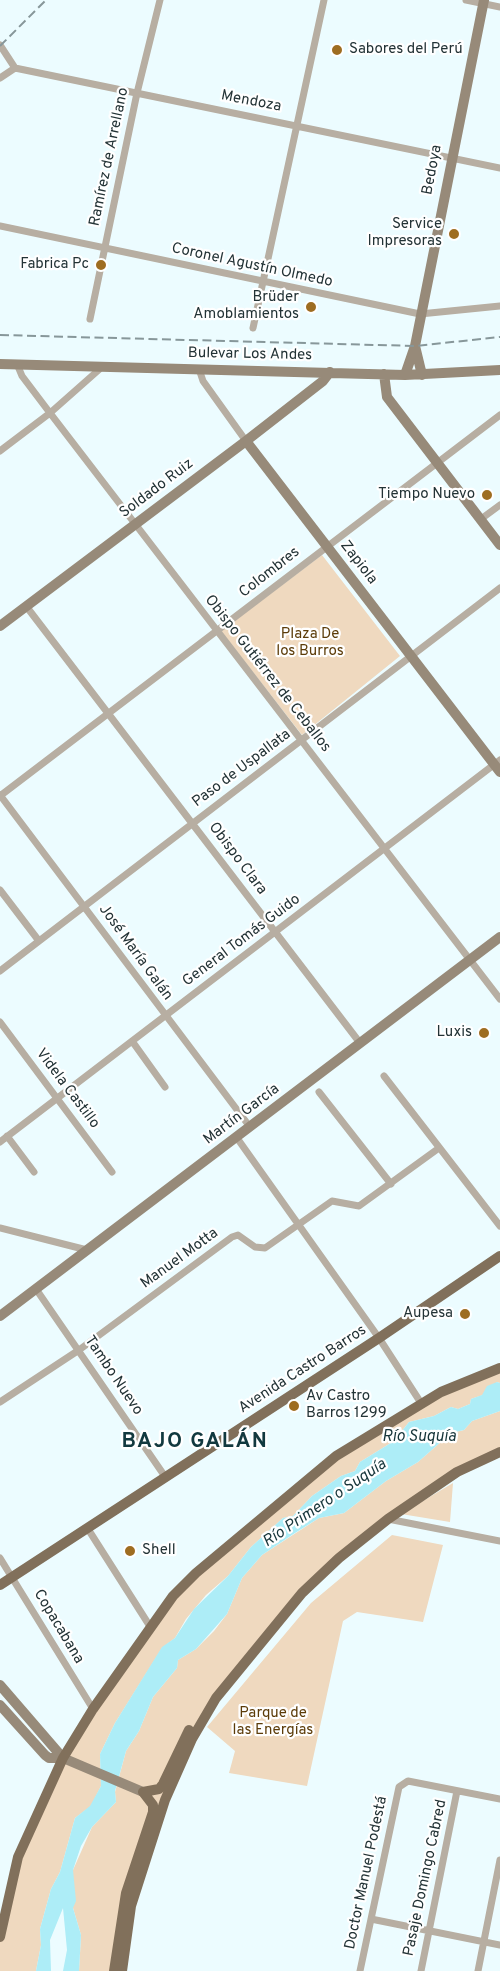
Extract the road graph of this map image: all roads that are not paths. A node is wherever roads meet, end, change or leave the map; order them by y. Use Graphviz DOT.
graph roads {
  1 [pos="160,0"];
  2 [pos="324,0"];
  3 [pos="466,0"];
  4 [pos="484,2"];
  5 [pos="500,7"];
  6 [pos="0,45"];
  7 [pos="15,68"];
  8 [pos="0,78"];
  9 [pos="137,93"];
  10 [pos="295,125"];
  11 [pos="451,157"];
  12 [pos="500,168"];
  13 [pos="0,226"];
  14 [pos="105,248"];
  15 [pos="265,284"];
  16 [pos="500,306"];
  17 [pos="420,314"];
  18 [pos="90,319"];
  19 [pos="253,328"];
  20 [pos="415,346"];
  21 [pos="0,364"];
  22 [pos="17,364"];
  23 [pos="103,366"];
  24 [pos="200,369"];
  25 [pos="500,370"];
  26 [pos="330,372"];
  27 [pos="384,374"];
  28 [pos="405,375"];
  29 [pos="422,375"];
  30 [pos="50,413"];
  31 [pos="500,415"];
  32 [pos="246,441"];
  33 [pos="0,451"];
  34 [pos="435,464"];
  35 [pos="500,505"];
  36 [pos="481,519"];
  37 [pos="135,525"];
  38 [pos="326,545"];
  39 [pos="500,545"];
  40 [pos="500,588"];
  41 [pos="26,606"];
  42 [pos="0,626"];
  43 [pos="217,631"];
  44 [pos="411,656"];
  45 [pos="110,714"];
  46 [pos="301,741"];
  47 [pos="498,766"];
  48 [pos="0,795"];
  49 [pos="193,823"];
  50 [pos="384,849"];
  51 [pos="0,890"];
  52 [pos="85,907"];
  53 [pos="277,933"];
  54 [pos="500,937"];
  55 [pos="39,941"];
  56 [pos="470,961"];
  57 [pos="0,971"];
  58 [pos="500,999"];
  59 [pos="165,1017"];
  60 [pos="0,1022"];
  61 [pos="132,1041"];
  62 [pos="360,1044"];
  63 [pos="384,1076"];
  64 [pos="165,1087"];
  65 [pos="319,1092"];
  66 [pos="58,1097"];
  67 [pos="250,1127"];
  68 [pos="7,1136"];
  69 [pos="237,1138"];
  70 [pos="0,1142"];
  71 [pos="438,1148"];
  72 [pos="34,1172"];
  73 [pos="112,1172"];
  74 [pos="391,1184"];
  75 [pos="298,1226"];
  76 [pos="500,1226"];
  77 [pos="0,1228"];
  78 [pos="87,1250"];
  79 [pos="500,1256"];
  80 [pos="36,1289"];
  81 [pos="0,1316"];
  82 [pos="380,1338"];
  83 [pos="79,1350"];
  84 [pos="500,1368"];
  85 [pos="0,1402"];
  86 [pos="421,1403"];
  87 [pos="500,1452"];
  88 [pos="166,1478"];
  89 [pos="388,1519"];
  90 [pos="88,1529"];
  91 [pos="500,1541"];
  92 [pos="0,1558"];
  93 [pos="12,1578"];
  94 [pos="0,1585"];
  95 [pos="151,1628"];
  96 [pos="0,1685"];
  97 [pos="216,1698"];
  98 [pos="0,1705"];
  99 [pos="93,1709"];
  100 [pos="67,1760"];
  101 [pos="458,1791"];
  102 [pos="146,1793"];
  103 [pos="500,1799"];
  104 [pos="500,1860"];
  105 [pos="371,1919"];
  106 [pos="1,1920"];
  107 [pos="429,1931"];
  108 [pos="0,1937"];
  109 [pos="484,1942"];
  110 [pos="500,1945"];
  111 [pos="114,1971"];
  112 [pos="122,1971"];
  113 [pos="360,1971"];
  114 [pos="421,1971"];
  115 [pos="478,1971"];
  1 -- 9 [label="street, Ramírez de Arrellano"];
  2 -- 10 [label="street"];
  3 -- 4 [label="street"];
  4 -- 5 [label="street"];
  4 -- 11 [label="main road, Bedoya"];
  6 -- 7 [label="street"];
  7 -- 8 [label="street"];
  7 -- 9 [label="street, Mendoza"];
  9 -- 10 [label="street, Mendoza"];
  9 -- 14 [label="street, Ramírez de Arrellano"];
  10 -- 11 [label="street, Mendoza"];
  10 -- 15 [label="street"];
  11 -- 12 [label="street, Mendoza"];
  11 -- 17 [label="main road, Bedoya"];
  13 -- 14 [label="street, Coronel Agustín Olmedo"];
  14 -- 15 [label="street, Coronel Agustín Olmedo"];
  14 -- 18 [label="street, Ramírez de Arrellano"];
  15 -- 17 [label="street, Coronel Agustín Olmedo"];
  15 -- 19 [label="street"];
  16 -- 17 [label="street, Coronel Agustín Olmedo"];
  17 -- 20 [label="main road, Bedoya"];
  20 -- 28 [label="main road, Bedoya"];
  20 -- 29 [label="main road, Bedoya"];
  21 -- 22 [label="main road, Bulevar Los Andes"];
  22 -- 23 [label="main road, Bulevar Los Andes"];
  22 -- 30 [label="street, Obispo Gutiérrez de Ceballos"];
  23 -- 24 [label="main road, Bulevar Los Andes"];
  23 -- 30 [label="street"];
  24 -- 26 [label="main road, Bulevar Los Andes"];
  24 -- 32 [label="street, Zapiola"];
  25 -- 29 [label="main road, Bulevar Los Andes"];
  26 -- 27 [label="main road, Bulevar Los Andes"];
  26 -- 32 [label="main road, Soldado Ruiz"];
  27 -- 28 [label="main road, Bulevar Los Andes"];
  27 -- 34 [label="main road"];
  28 -- 29 [label="main road, Bulevar Los Andes"];
  30 -- 33 [label="street"];
  30 -- 37 [label="street, Obispo Gutiérrez de Ceballos"];
  31 -- 34 [label="street, Colombres"];
  32 -- 37 [label="main road, Soldado Ruiz"];
  32 -- 38 [label="main road, Zapiola"];
  34 -- 36 [label="main road"];
  34 -- 38 [label="street, Colombres"];
  35 -- 36 [label="street"];
  36 -- 39 [label="main road"];
  37 -- 41 [label="main road, Soldado Ruiz"];
  37 -- 43 [label="street, Obispo Gutiérrez de Ceballos"];
  38 -- 43 [label="street, Colombres"];
  38 -- 44 [label="main road, Zapiola"];
  40 -- 44 [label="street, Paso de Uspallata"];
  41 -- 42 [label="main road, Soldado Ruiz"];
  41 -- 45 [label="street, Obispo Clara"];
  43 -- 45 [label="street, Colombres"];
  43 -- 46 [label="street, Obispo Gutiérrez de Ceballos"];
  44 -- 46 [label="street, Paso de Uspallata"];
  44 -- 47 [label="main road, Zapiola"];
  45 -- 48 [label="street, Colombres"];
  45 -- 49 [label="street, Obispo Clara"];
  46 -- 49 [label="street, Paso de Uspallata"];
  46 -- 50 [label="street, Obispo Gutiérrez de Ceballos"];
  47 -- 50 [label="street, General Tomás Guido"];
  48 -- 52 [label="street, José María Galán"];
  49 -- 52 [label="street, Paso de Uspallata"];
  49 -- 53 [label="street, Obispo Clara"];
  50 -- 53 [label="street, General Tomás Guido"];
  50 -- 56 [label="street, Obispo Gutiérrez de Ceballos"];
  51 -- 55 [label="street"];
  52 -- 55 [label="street, Paso de Uspallata"];
  52 -- 59 [label="street, José María Galán"];
  53 -- 59 [label="street, General Tomás Guido"];
  53 -- 62 [label="street, Obispo Clara"];
  54 -- 56 [label="main road, Martín García"];
  55 -- 57 [label="street, Paso de Uspallata"];
  56 -- 58 [label="street, Obispo Gutiérrez de Ceballos"];
  56 -- 62 [label="main road, Martín García"];
  59 -- 61 [label="street, General Tomás Guido"];
  59 -- 67 [label="street, José María Galán"];
  60 -- 66 [label="street, Videla Castillo"];
  61 -- 64 [label="street"];
  61 -- 66 [label="street, General Tomás Guido"];
  62 -- 67 [label="main road, Martín García"];
  63 -- 71 [label="street"];
  65 -- 74 [label="street"];
  66 -- 68 [label="street, General Tomás Guido"];
  66 -- 73 [label="street, Videla Castillo"];
  67 -- 69 [label="main road, Martín García"];
  68 -- 70 [label="street, General Tomás Guido"];
  68 -- 72 [label="street"];
  69 -- 75 [label="street"];
  69 -- 78 [label="main road, Martín García"];
  71 -- 74 [label="street, Manuel Motta"];
  71 -- 76 [label="street"];
  74 -- 75 [label="street, Manuel Motta"];
  75 -- 82 [label="street"];
  75 -- 83 [label="street, Manuel Motta"];
  77 -- 78 [label="street"];
  78 -- 80 [label="main road, Martín García"];
  79 -- 82 [label="main road, Avenida Castro Barros"];
  80 -- 81 [label="main road, Martín García"];
  80 -- 83 [label="street, Tambo Nuevo"];
  82 -- 86 [label="street"];
  82 -- 88 [label="main road, Avenida Castro Barros"];
  83 -- 85 [label="street, Manuel Motta"];
  83 -- 88 [label="street, Tambo Nuevo"];
  84 -- 86 [label="main road"];
  86 -- 95 [label="main road"];
  87 -- 89 [label="main road"];
  88 -- 90 [label="main road, Avenida Castro Barros"];
  89 -- 91 [label="street"];
  89 -- 97 [label="main road"];
  90 -- 93 [label="main road, Avenida Castro Barros"];
  90 -- 95 [label="street"];
  92 -- 93 [label="street, Copacabana"];
  93 -- 94 [label="main road, Avenida Castro Barros"];
  93 -- 99 [label="street, Copacabana"];
  95 -- 99 [label="main road"];
  96 -- 100 [label="main road"];
  97 -- 102 [label="main road"];
  97 -- 112 [label="main road"];
  98 -- 100 [label="main road"];
  99 -- 100 [label="main road"];
  100 -- 102 [label="main road"];
  100 -- 106 [label="main road"];
  101 -- 103 [label="street"];
  101 -- 105 [label="street, Doctor Manuel Podestá"];
  101 -- 107 [label="street, Pasaje Domingo Cabred"];
  102 -- 111 [label="main road"];
  104 -- 109 [label="street"];
  105 -- 107 [label="street"];
  105 -- 113 [label="street, Doctor Manuel Podestá"];
  106 -- 108 [label="main road"];
  107 -- 109 [label="street"];
  107 -- 114 [label="street, Pasaje Domingo Cabred"];
  109 -- 110 [label="street"];
  109 -- 115 [label="street"];
}
